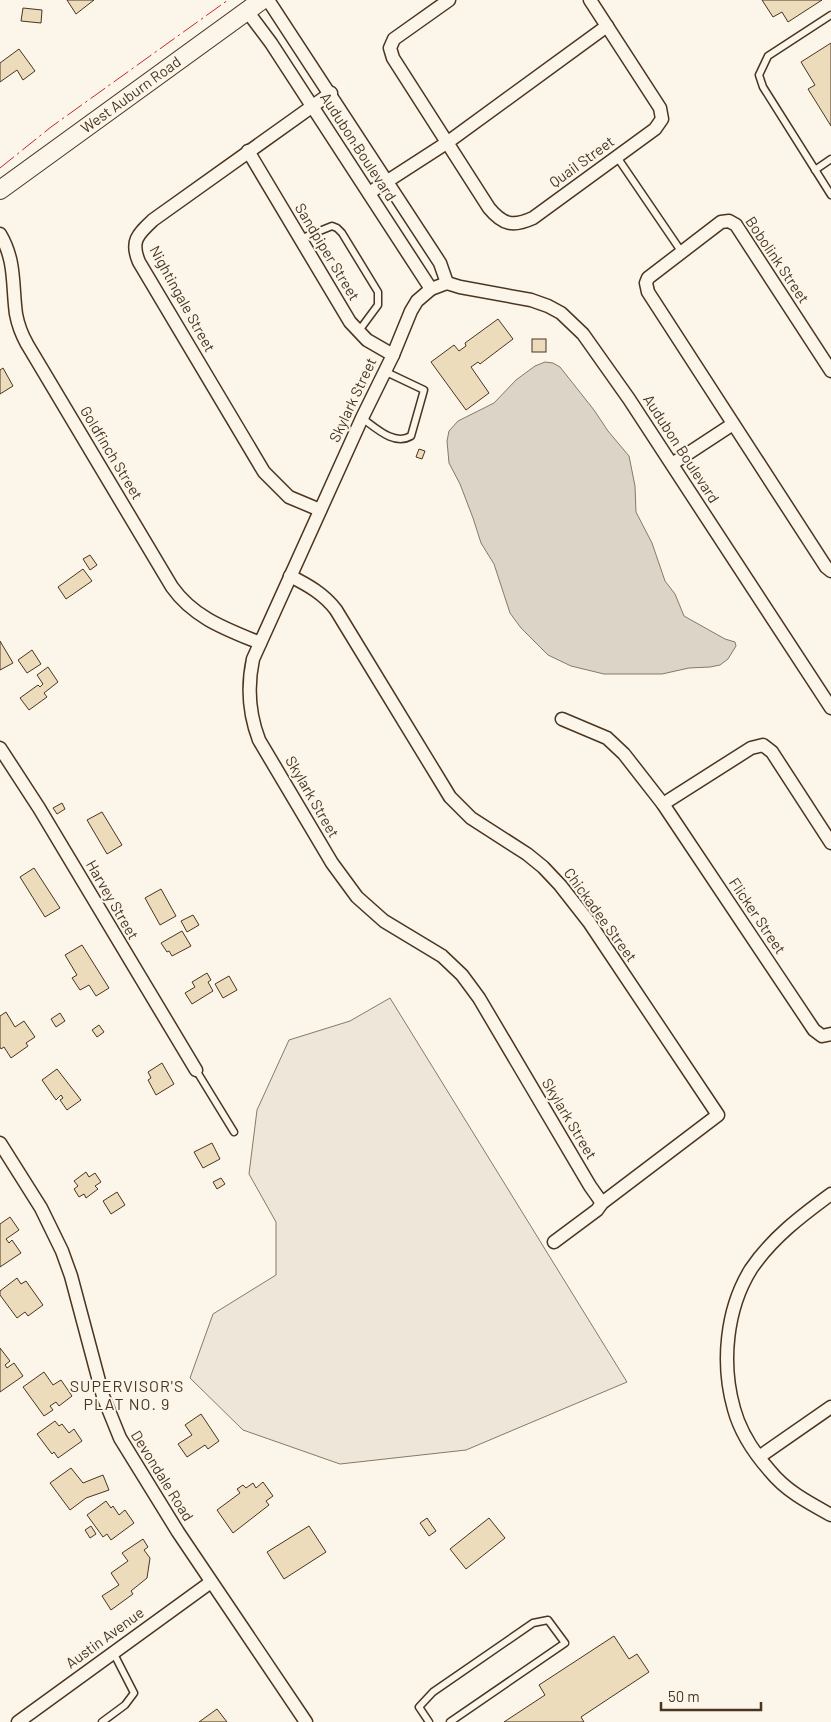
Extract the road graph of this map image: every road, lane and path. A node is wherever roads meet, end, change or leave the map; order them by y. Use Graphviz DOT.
graph roads {
  1 [pos="262,0"];
  2 [pos="268,0"];
  3 [pos="449,0"];
  4 [pos="590,0"];
  5 [pos="247,11"];
  6 [pos="831,15"];
  7 [pos="606,26"];
  8 [pos="331,93"];
  9 [pos="312,106"];
  10 [pos="448,142"];
  11 [pos="248,151"];
  12 [pos="617,157"];
  13 [pos="831,159"];
  14 [pos="815,170"];
  15 [pos="388,181"];
  16 [pos="0,190"];
  17 [pos="369,193"];
  18 [pos="831,195"];
  19 [pos="0,234"];
  20 [pos="300,240"];
  21 [pos="682,251"];
  22 [pos="447,283"];
  23 [pos="431,289"];
  24 [pos="358,332"];
  25 [pos="393,355"];
  26 [pos="384,371"];
  27 [pos="831,371"];
  28 [pos="362,418"];
  29 [pos="733,424"];
  30 [pos="672,464"];
  31 [pos="320,510"];
  32 [pos="831,570"];
  33 [pos="290,576"];
  34 [pos="260,643"];
  35 [pos="831,708"];
  36 [pos="562,719"];
  37 [pos="0,748"];
  38 [pos="663,804"];
  39 [pos="831,843"];
  40 [pos="831,1034"];
  41 [pos="196,1070"];
  42 [pos="234,1132"];
  43 [pos="0,1143"];
  44 [pos="831,1194"];
  45 [pos="602,1203"];
  46 [pos="554,1242"];
  47 [pos="831,1407"];
  48 [pos="759,1457"];
  49 [pos="831,1515"];
  50 [pos="211,1582"];
  51 [pos="113,1652"];
  52 [pos="18,1722"];
  53 [pos="102,1722"];
  54 [pos="306,1722"];
  55 [pos="429,1722"];
  56 [pos="450,1722"];
  1 -- 5 [label="main road, West Auburn Road"];
  2 -- 8 [label="street, Audubon Boulevard"];
  3 -- 10 [label="street, Quail Street"];
  4 -- 7 [label="street, Quail Street"];
  5 -- 9 [label="street, Audubon Boulevard"];
  5 -- 16 [label="main road, West Auburn Road"];
  6 -- 14 [label="lane"];
  7 -- 10 [label="street"];
  7 -- 12 [label="street, Quail Street"];
  8 -- 9 [label="street, Nightingale Street"];
  8 -- 15 [label="street, Audubon Boulevard"];
  9 -- 11 [label="street, Nightingale Street"];
  9 -- 17 [label="street, Audubon Boulevard"];
  10 -- 12 [label="street, Quail Street"];
  10 -- 15 [label="street"];
  11 -- 20 [label="street, Sandpiper Street"];
  11 -- 31 [label="street, Nightingale Street"];
  12 -- 21 [label="lane"];
  13 -- 14 [label="lane"];
  14 -- 18 [label="lane"];
  15 -- 17 [label="street"];
  15 -- 22 [label="street, Audubon Boulevard"];
  17 -- 23 [label="street, Audubon Boulevard"];
  19 -- 34 [label="street, Goldfinch Street"];
  20 -- 24 [label="street, Sandpiper Street"];
  20 -- 24 [label="lane"];
  21 -- 27 [label="street, Bobolink Street"];
  21 -- 29 [label="street, Bobolink Street"];
  22 -- 23 [label="street"];
  22 -- 30 [label="street, Audubon Boulevard"];
  23 -- 25 [label="street, Skylark Street"];
  24 -- 25 [label="street, Sandpiper Street"];
  25 -- 26 [label="street, Skylark Street"];
  26 -- 28 [label="street, Skylark Street"];
  26 -- 28 [label="lane"];
  28 -- 31 [label="street, Skylark Street"];
  29 -- 30 [label="street"];
  29 -- 32 [label="street, Bobolink Street"];
  30 -- 35 [label="street, Audubon Boulevard"];
  31 -- 33 [label="street, Skylark Street"];
  33 -- 34 [label="street, Skylark Street"];
  33 -- 45 [label="street, Chickadee Street"];
  34 -- 45 [label="street, Skylark Street"];
  36 -- 38 [label="street, Flicker Street"];
  37 -- 41 [label="street, Harvey Street"];
  38 -- 39 [label="street"];
  38 -- 40 [label="street, Flicker Street"];
  41 -- 42 [label="lane"];
  43 -- 50 [label="street, Devondale Road"];
  44 -- 48 [label="street"];
  45 -- 46 [label="street"];
  47 -- 48 [label="street"];
  48 -- 49 [label="street"];
  50 -- 51 [label="street, Austin Avenue"];
  50 -- 54 [label="street, Devondale Road"];
  51 -- 52 [label="street, Austin Avenue"];
  51 -- 53 [label="lane"];
  55 -- 56 [label="lane"];
}
